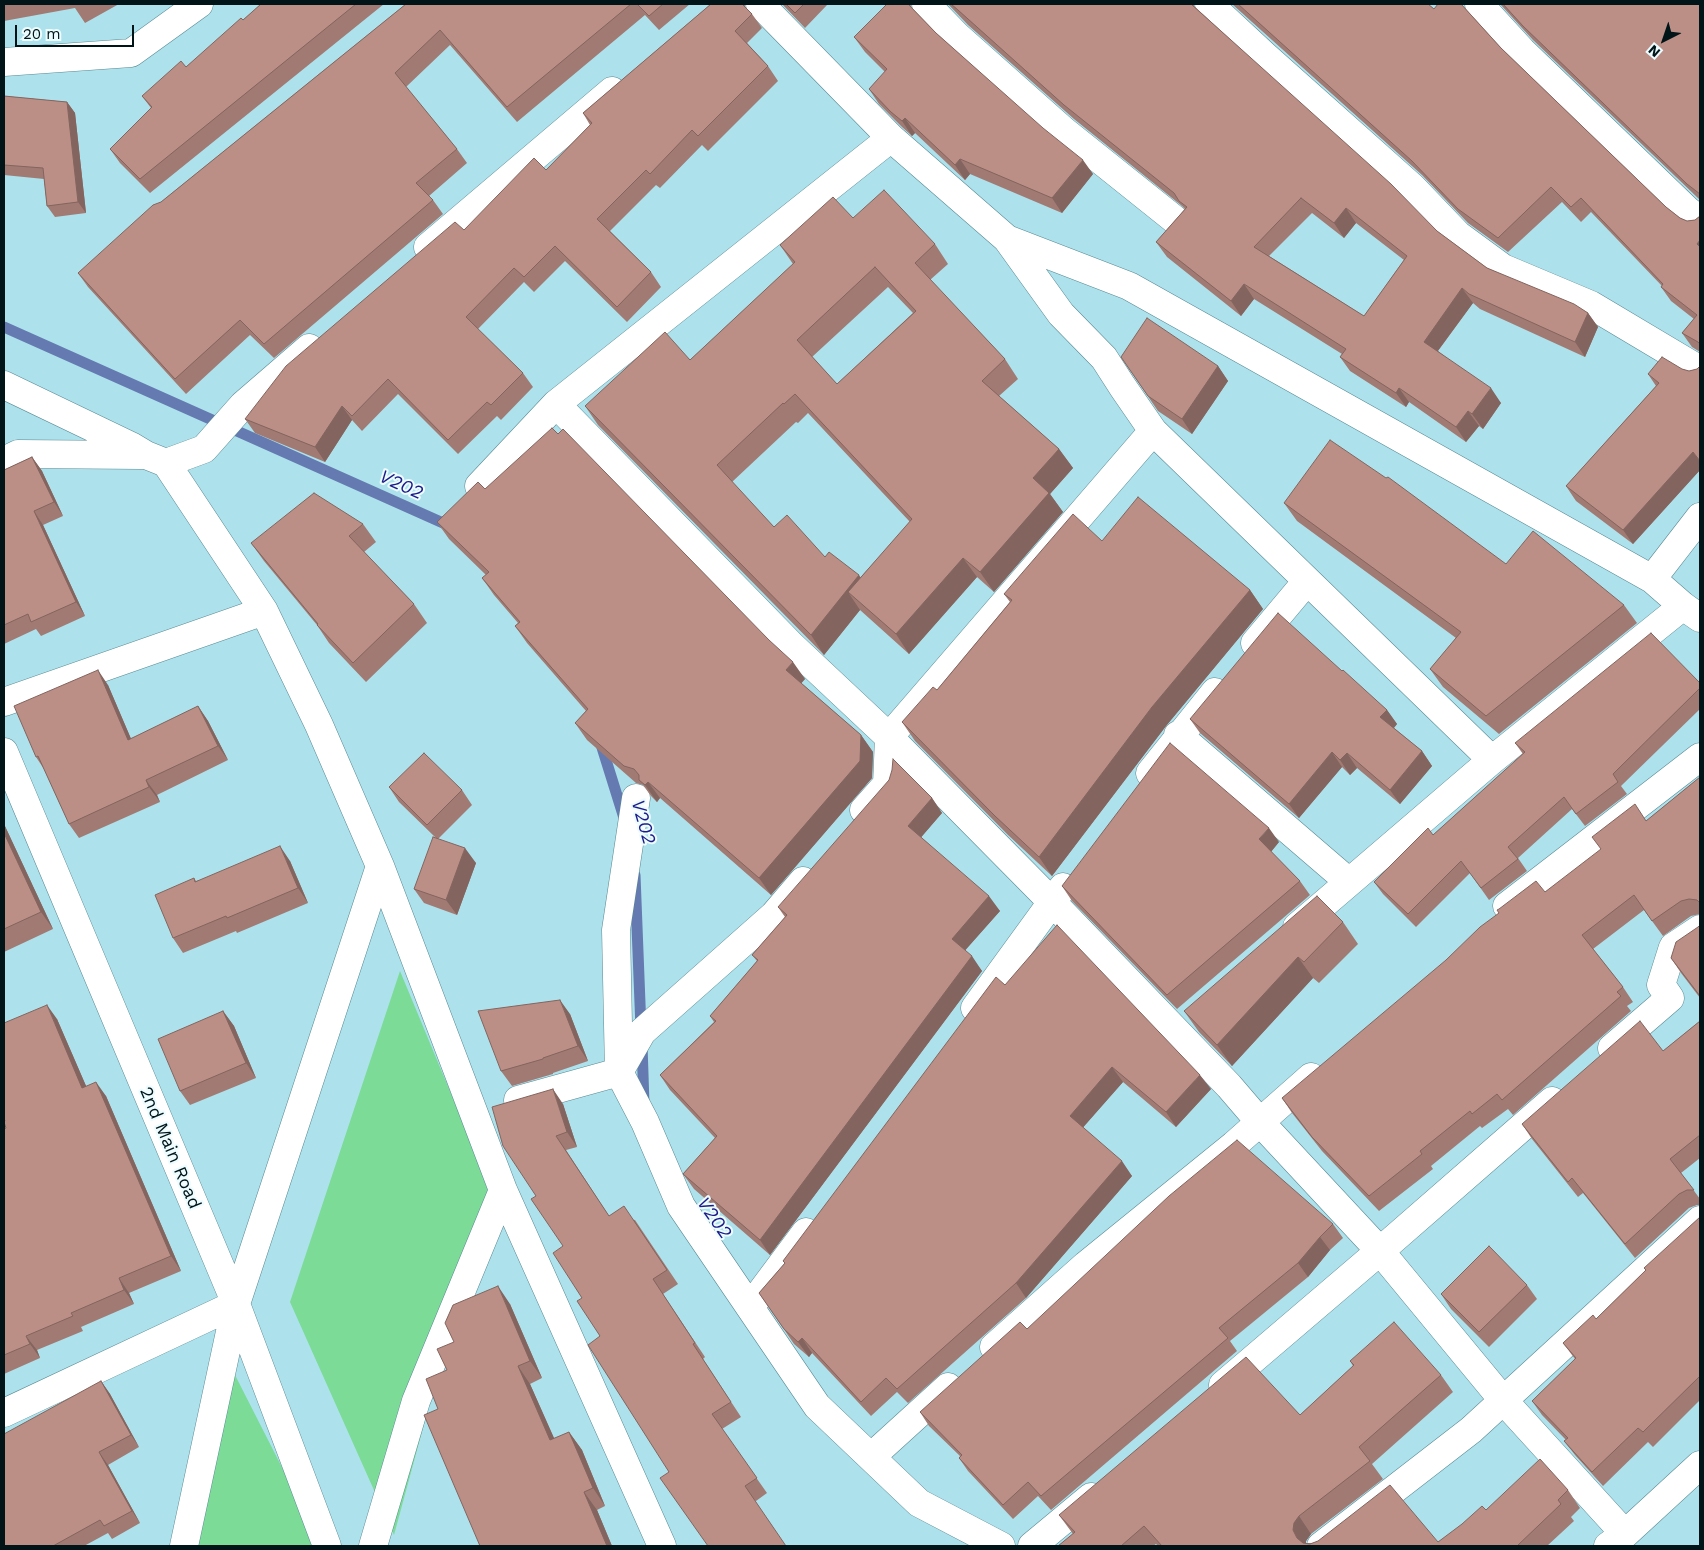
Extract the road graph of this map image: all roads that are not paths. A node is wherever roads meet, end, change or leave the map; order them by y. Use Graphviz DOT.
graph roads {
  1 [pos="199,4"];
  2 [pos="760,4"];
  3 [pos="926,4"];
  4 [pos="1209,4"];
  5 [pos="1479,4"];
  6 [pos="4,62"];
  7 [pos="631,75"];
  8 [pos="891,138"];
  9 [pos="1174,219"];
  10 [pos="1700,220"];
  11 [pos="1007,239"];
  12 [pos="410,262"];
  13 [pos="327,334"];
  14 [pos="1700,370"];
  15 [pos="4,385"];
  16 [pos="556,404"];
  17 [pos="1153,431"];
  18 [pos="156,459"];
  19 [pos="4,462"];
  20 [pos="479,486"];
  21 [pos="1700,517"];
  22 [pos="1652,579"];
  23 [pos="1307,581"];
  24 [pos="264,610"];
  25 [pos="1692,612"];
  26 [pos="4,702"];
  27 [pos="1178,735"];
  28 [pos="889,737"];
  29 [pos="4,752"];
  30 [pos="1700,757"];
  31 [pos="1492,760"];
  32 [pos="1136,791"];
  33 [pos="636,798"];
  34 [pos="849,828"];
  35 [pos="818,864"];
  36 [pos="380,866"];
  37 [pos="1076,870"];
  38 [pos="1349,882"];
  39 [pos="1052,902"];
  40 [pos="1486,925"];
  41 [pos="1700,929"];
  42 [pos="1281,940"];
  43 [pos="962,1026"];
  44 [pos="1595,1063"];
  45 [pos="1327,1064"];
  46 [pos="619,1072"];
  47 [pos="1573,1082"];
  48 [pos="473,1113"];
  49 [pos="1259,1121"];
  50 [pos="502,1190"];
  51 [pos="819,1216"];
  52 [pos="1700,1220"];
  53 [pos="1380,1251"];
  54 [pos="236,1304"];
  55 [pos="750,1307"];
  56 [pos="1206,1399"];
  57 [pos="1504,1400"];
  58 [pos="4,1413"];
  59 [pos="871,1457"];
  60 [pos="1700,1465"];
  61 [pos="1108,1482"];
  62 [pos="1617,1540"];
  63 [pos="184,1546"];
  64 [pos="327,1546"];
  65 [pos="373,1546"];
  66 [pos="662,1546"];
  67 [pos="1001,1546"];
  68 [pos="1032,1546"];
  69 [pos="1321,1546"];
  1 -- 6 [label="street"];
  2 -- 8 [label="street"];
  3 -- 9 [label="street"];
  4 -- 14 [label="street"];
  5 -- 10 [label="street"];
  7 -- 12 [label="street"];
  8 -- 11 [label="street"];
  8 -- 16 [label="street"];
  11 -- 17 [label="street"];
  11 -- 22 [label="street"];
  13 -- 18 [label="street"];
  15 -- 18 [label="street"];
  16 -- 20 [label="street"];
  16 -- 28 [label="street"];
  17 -- 23 [label="street"];
  17 -- 28 [label="street"];
  18 -- 19 [label="street"];
  18 -- 24 [label="street"];
  21 -- 22 [label="street"];
  22 -- 25 [label="street"];
  23 -- 27 [label="street"];
  23 -- 31 [label="street"];
  24 -- 26 [label="street"];
  24 -- 36 [label="street"];
  25 -- 31 [label="street"];
  27 -- 32 [label="street"];
  27 -- 38 [label="street"];
  28 -- 34 [label="street"];
  28 -- 39 [label="street"];
  29 -- 54 [label="street, 2nd Main Road"];
  30 -- 40 [label="street"];
  31 -- 38 [label="street"];
  33 -- 46 [label="street"];
  35 -- 46 [label="street"];
  36 -- 48 [label="street"];
  36 -- 54 [label="street"];
  37 -- 39 [label="street"];
  38 -- 42 [label="street"];
  39 -- 43 [label="street"];
  39 -- 49 [label="street"];
  41 -- 44 [label="street"];
  45 -- 49 [label="street"];
  46 -- 48 [label="street"];
  46 -- 55 [label="street"];
  47 -- 53 [label="street"];
  48 -- 50 [label="street"];
  49 -- 53 [label="street"];
  49 -- 59 [label="street"];
  50 -- 65 [label="street"];
  50 -- 66 [label="street"];
  51 -- 55 [label="street"];
  52 -- 57 [label="street"];
  53 -- 56 [label="street"];
  53 -- 57 [label="street"];
  54 -- 58 [label="street"];
  54 -- 63 [label="street"];
  54 -- 64 [label="street, 2nd Main Road"];
  55 -- 59 [label="street"];
  57 -- 62 [label="street"];
  57 -- 69 [label="street"];
  59 -- 67 [label="street"];
  60 -- 62 [label="street"];
  61 -- 68 [label="street"];
}
